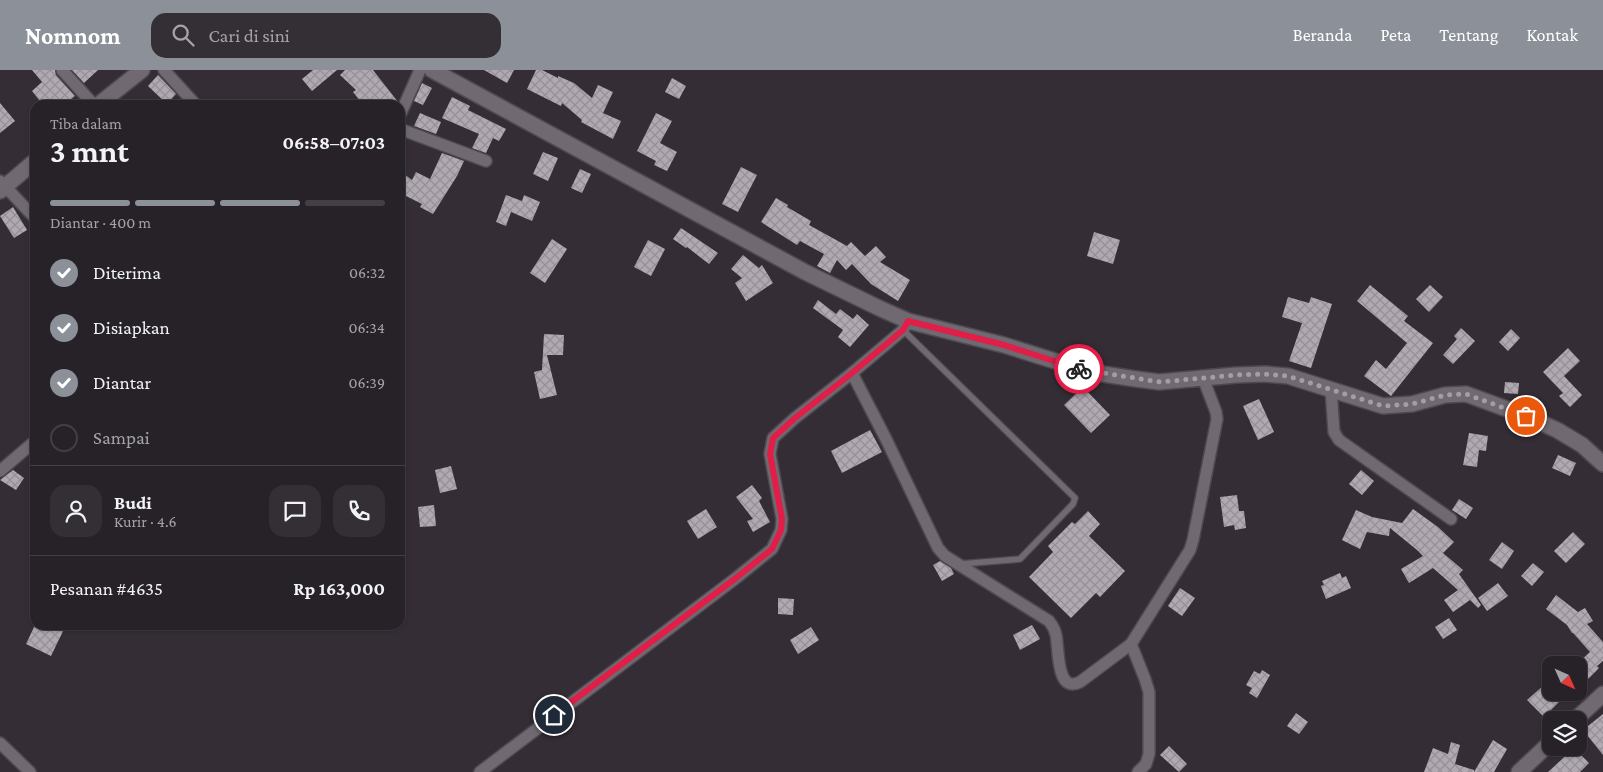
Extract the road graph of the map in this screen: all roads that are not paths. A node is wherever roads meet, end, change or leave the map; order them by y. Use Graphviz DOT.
graph roads {
  1 [pos="62,70"];
  2 [pos="142,70"];
  3 [pos="164,70"];
  4 [pos="420,70"];
  5 [pos="432,70"];
  6 [pos="89,100"];
  7 [pos="104,100"];
  8 [pos="191,100"];
  9 [pos="405,104"];
  10 [pos="405,131"];
  11 [pos="486,161"];
  12 [pos="30,165"];
  13 [pos="2,186"];
  14 [pos="30,213"];
  15 [pos="906,326"];
  16 [pos="852,373"];
  17 [pos="1203,378"];
  18 [pos="1331,389"];
  19 [pos="30,444"];
  20 [pos="1603,464"];
  21 [pos="0,471"];
  22 [pos="1451,519"];
  23 [pos="958,564"];
  24 [pos="1132,644"];
  25 [pos="1603,694"];
  26 [pos="1585,711"];
  27 [pos="0,743"];
  28 [pos="1542,750"];
  29 [pos="30,772"];
  30 [pos="480,772"];
  31 [pos="1138,772"];
  32 [pos="1519,772"];
  1 -- 6 [label="street"];
  2 -- 7 [label="street"];
  3 -- 8 [label="street"];
  4 -- 9 [label="street"];
  5 -- 15 [label="street"];
  10 -- 11 [label="street"];
  12 -- 13 [label="street"];
  13 -- 14 [label="street"];
  15 -- 16 [label="street"];
  15 -- 17 [label="street"];
  15 -- 23 [label="lane"];
  16 -- 23 [label="street"];
  16 -- 30 [label="street"];
  17 -- 18 [label="street"];
  17 -- 24 [label="street"];
  18 -- 20 [label="street"];
  18 -- 22 [label="street"];
  19 -- 21 [label="street"];
  23 -- 24 [label="street"];
  24 -- 31 [label="street"];
  25 -- 26 [label="street"];
  27 -- 29 [label="street"];
  28 -- 32 [label="street"];
}
